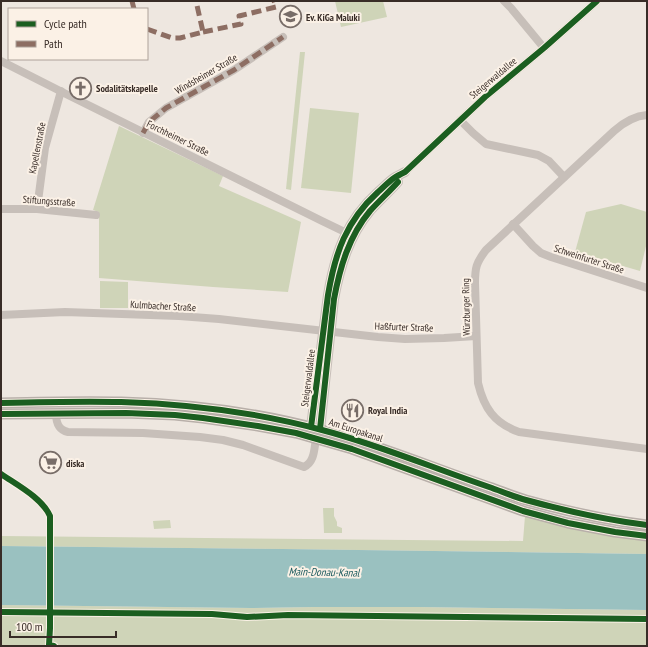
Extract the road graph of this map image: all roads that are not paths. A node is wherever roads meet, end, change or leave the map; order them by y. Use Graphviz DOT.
graph roads {
  1 [pos="504,1"];
  2 [pos="597,1"];
  3 [pos="283,37"];
  4 [pos="544,48"];
  5 [pos="1,61"];
  6 [pos="61,91"];
  7 [pos="647,115"];
  8 [pos="460,120"];
  9 [pos="143,133"];
  10 [pos="405,172"];
  11 [pos="564,177"];
  12 [pos="1,209"];
  13 [pos="37,209"];
  14 [pos="96,215"];
  15 [pos="513,224"];
  16 [pos="350,234"];
  17 [pos="647,288"];
  18 [pos="1,315"];
  19 [pos="327,331"];
  20 [pos="476,336"];
  21 [pos="1,403"];
  22 [pos="56,413"];
  23 [pos="1,414"];
  24 [pos="316,432"];
  25 [pos="647,449"];
  26 [pos="647,525"];
  27 [pos="647,536"];
  1 -- 4 [label="street"];
  2 -- 4 [label="street, Steigerwaldallee"];
  3 -- 9 [label="street, Windsheimer Straße"];
  4 -- 8 [label="street, Steigerwaldallee"];
  5 -- 6 [label="street, Forchheimer Straße"];
  6 -- 9 [label="street, Forchheimer Straße"];
  6 -- 13 [label="street, Kapellenstraße"];
  7 -- 11 [label="street, Würzburger Ring"];
  8 -- 10 [label="street, Steigerwaldallee"];
  8 -- 11 [label="street"];
  9 -- 16 [label="street, Forchheimer Straße"];
  10 -- 16 [label="street, Steigerwaldallee"];
  11 -- 15 [label="street, Würzburger Ring"];
  12 -- 13 [label="street, Stiftungsstraße"];
  13 -- 14 [label="street, Stiftungsstraße"];
  15 -- 17 [label="street, Schweinfurter Straße"];
  15 -- 20 [label="street, Würzburger Ring"];
  16 -- 19 [label="street, Steigerwaldallee"];
  18 -- 19 [label="street, Kulmbacher Straße"];
  19 -- 20 [label="street, Haßfurter Straße"];
  19 -- 24 [label="street, Steigerwaldallee"];
  20 -- 25 [label="street, Würzburger Ring"];
  21 -- 24 [label="main road, Am Europakanal"];
  22 -- 23 [label="main road, Am Europakanal"];
  22 -- 24 [label="main road, Am Europakanal"];
  22 -- 24 [label="street"];
  24 -- 26 [label="main road, Am Europakanal"];
  24 -- 27 [label="main road, Am Europakanal"];
}
